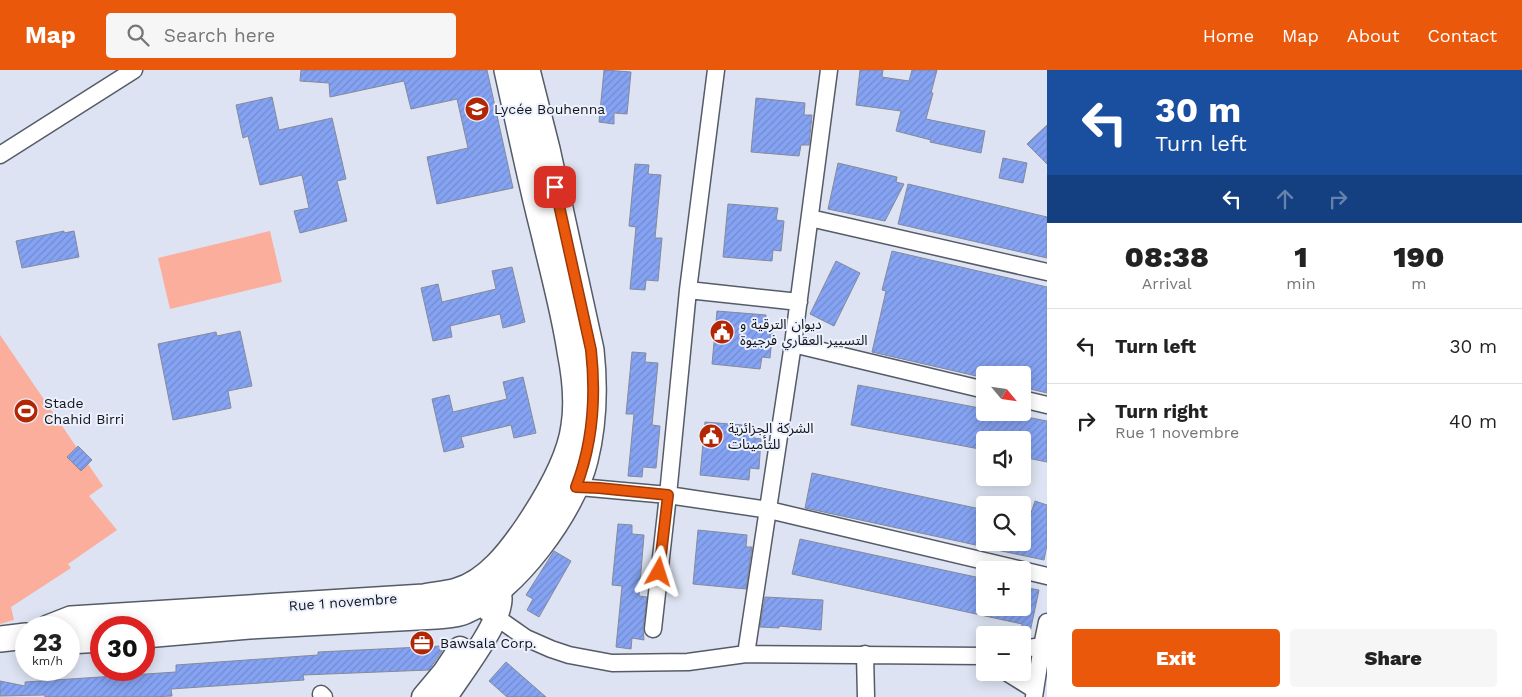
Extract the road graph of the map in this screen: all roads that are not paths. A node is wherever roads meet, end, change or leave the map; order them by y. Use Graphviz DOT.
graph roads {
  1 [pos="134,70"];
  2 [pos="507,70"];
  3 [pos="527,70"];
  4 [pos="716,70"];
  5 [pos="829,70"];
  6 [pos="0,155"];
  7 [pos="810,218"];
  8 [pos="1047,272"];
  9 [pos="688,290"];
  10 [pos="799,302"];
  11 [pos="793,344"];
  12 [pos="976,388"];
  13 [pos="1031,401"];
  14 [pos="1047,405"];
  15 [pos="576,456"];
  16 [pos="565,485"];
  17 [pos="668,495"];
  18 [pos="769,510"];
  19 [pos="984,561"];
  20 [pos="1031,572"];
  21 [pos="1047,576"];
  22 [pos="487,596"];
  23 [pos="80,618"];
  24 [pos="1047,622"];
  25 [pos="653,629"];
  26 [pos="155,634"];
  27 [pos="15,637"];
  28 [pos="0,639"];
  29 [pos="1044,646"];
  30 [pos="1031,648"];
  31 [pos="746,654"];
  32 [pos="865,654"];
  33 [pos="976,657"];
  34 [pos="1018,681"];
  35 [pos="1034,693"];
  36 [pos="423,697"];
  37 [pos="446,697"];
  38 [pos="866,697"];
  1 -- 6 [label="street"];
  2 -- 15 [label="main road"];
  3 -- 15 [label="main road"];
  4 -- 9 [label="street"];
  5 -- 7 [label="street"];
  7 -- 8 [label="street"];
  7 -- 10 [label="street"];
  9 -- 10 [label="street"];
  9 -- 17 [label="street"];
  10 -- 11 [label="street"];
  11 -- 12 [label="street"];
  11 -- 18 [label="street"];
  13 -- 14 [label="street"];
  15 -- 16 [label="main road, Rue 1 novembre"];
  16 -- 17 [label="street"];
  16 -- 22 [label="main road, Rue 1 novembre"];
  17 -- 18 [label="street"];
  17 -- 25 [label="street"];
  18 -- 19 [label="street"];
  18 -- 31 [label="street"];
  20 -- 21 [label="street"];
  22 -- 23 [label="main road, Rue 1 novembre"];
  22 -- 26 [label="main road, Rue 1 novembre"];
  22 -- 31 [label="street"];
  22 -- 36 [label="main road"];
  22 -- 37 [label="main road"];
  24 -- 29 [label="street"];
  27 -- 28 [label="main road"];
  29 -- 30 [label="street"];
  29 -- 35 [label="street"];
  31 -- 32 [label="street"];
  32 -- 33 [label="street"];
  32 -- 38 [label="street"];
  34 -- 35 [label="street"];
}
